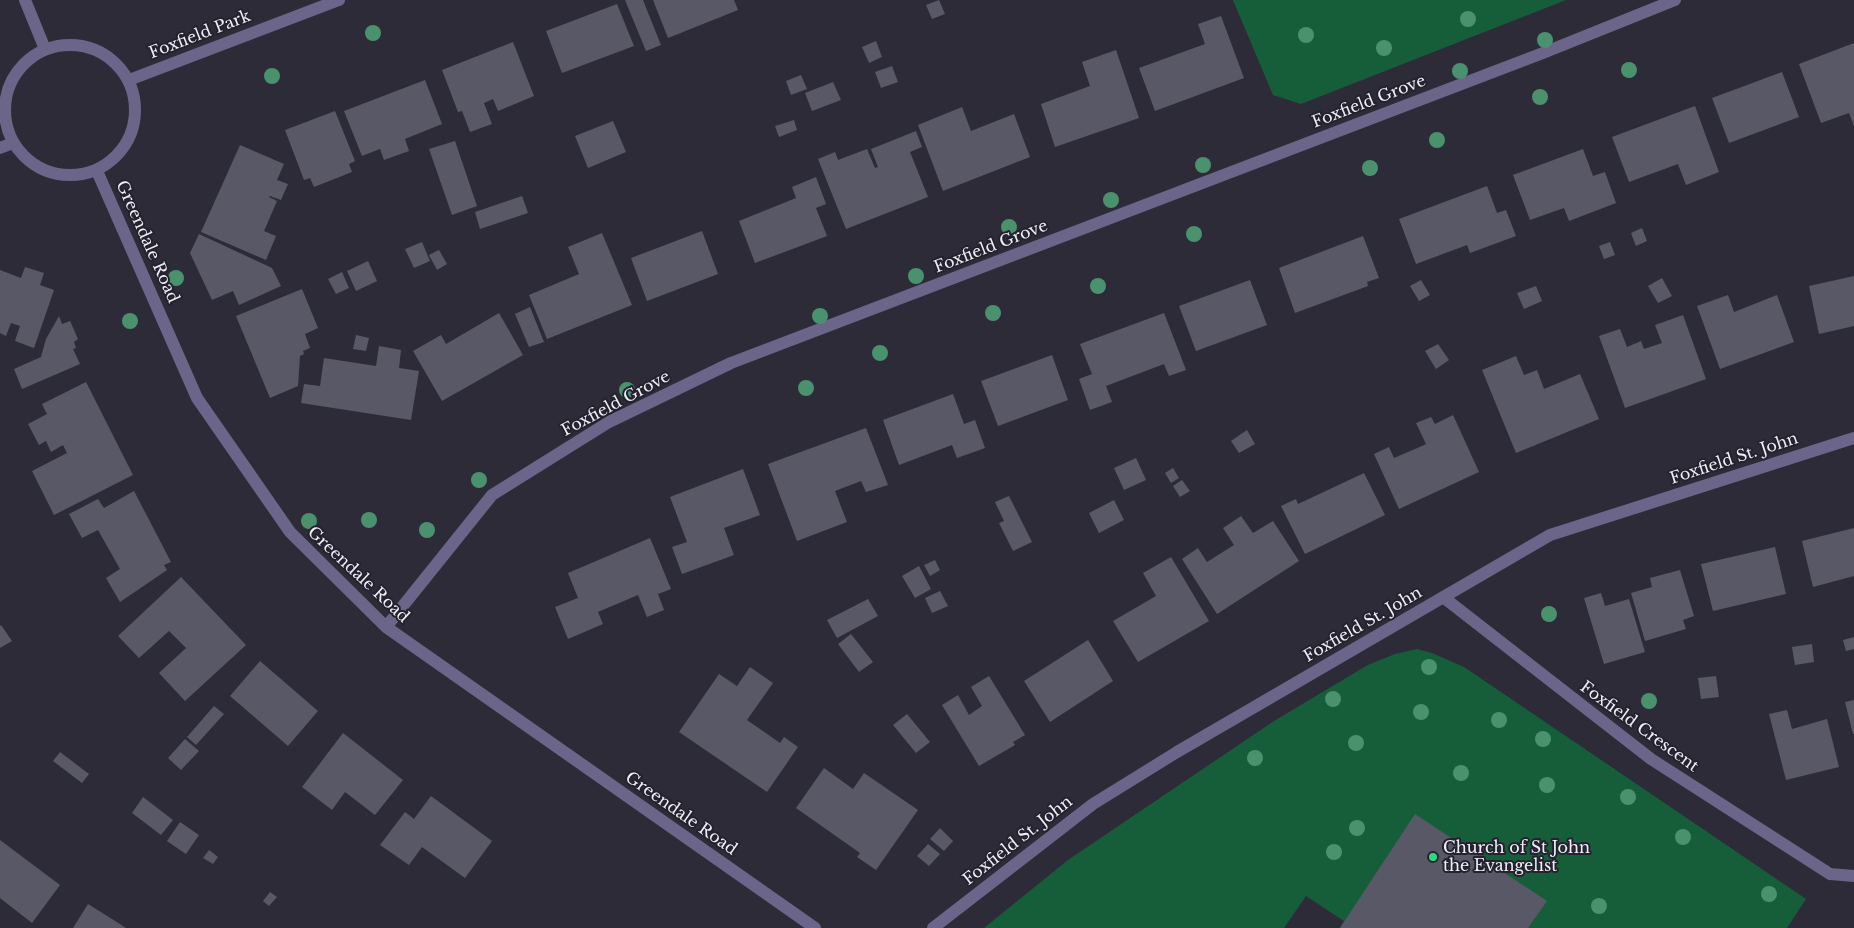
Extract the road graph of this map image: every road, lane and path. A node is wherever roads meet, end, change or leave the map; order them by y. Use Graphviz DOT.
graph roads {
  1 [pos="24,0"];
  2 [pos="339,0"];
  3 [pos="1675,0"];
  4 [pos="45,49"];
  5 [pos="129,80"];
  6 [pos="13,143"];
  7 [pos="0,148"];
  8 [pos="98,171"];
  9 [pos="1854,438"];
  10 [pos="1443,597"];
  11 [pos="386,627"];
  12 [pos="1854,876"];
  13 [pos="815,928"];
  14 [pos="933,928"];
  1 -- 4 [label="street"];
  2 -- 5 [label="street, Foxfield Park"];
  3 -- 11 [label="street, Foxfield Grove"];
  4 -- 5 [label="street, Greendale Road"];
  4 -- 6 [label="street, Greendale Road"];
  5 -- 8 [label="street, Greendale Road"];
  6 -- 7 [label="street"];
  6 -- 8 [label="street, Greendale Road"];
  8 -- 11 [label="street, Greendale Road"];
  9 -- 10 [label="street, Foxfield St. John"];
  10 -- 12 [label="street, Foxfield Crescent"];
  10 -- 14 [label="street, Foxfield St. John"];
  11 -- 13 [label="street, Greendale Road"];
}
